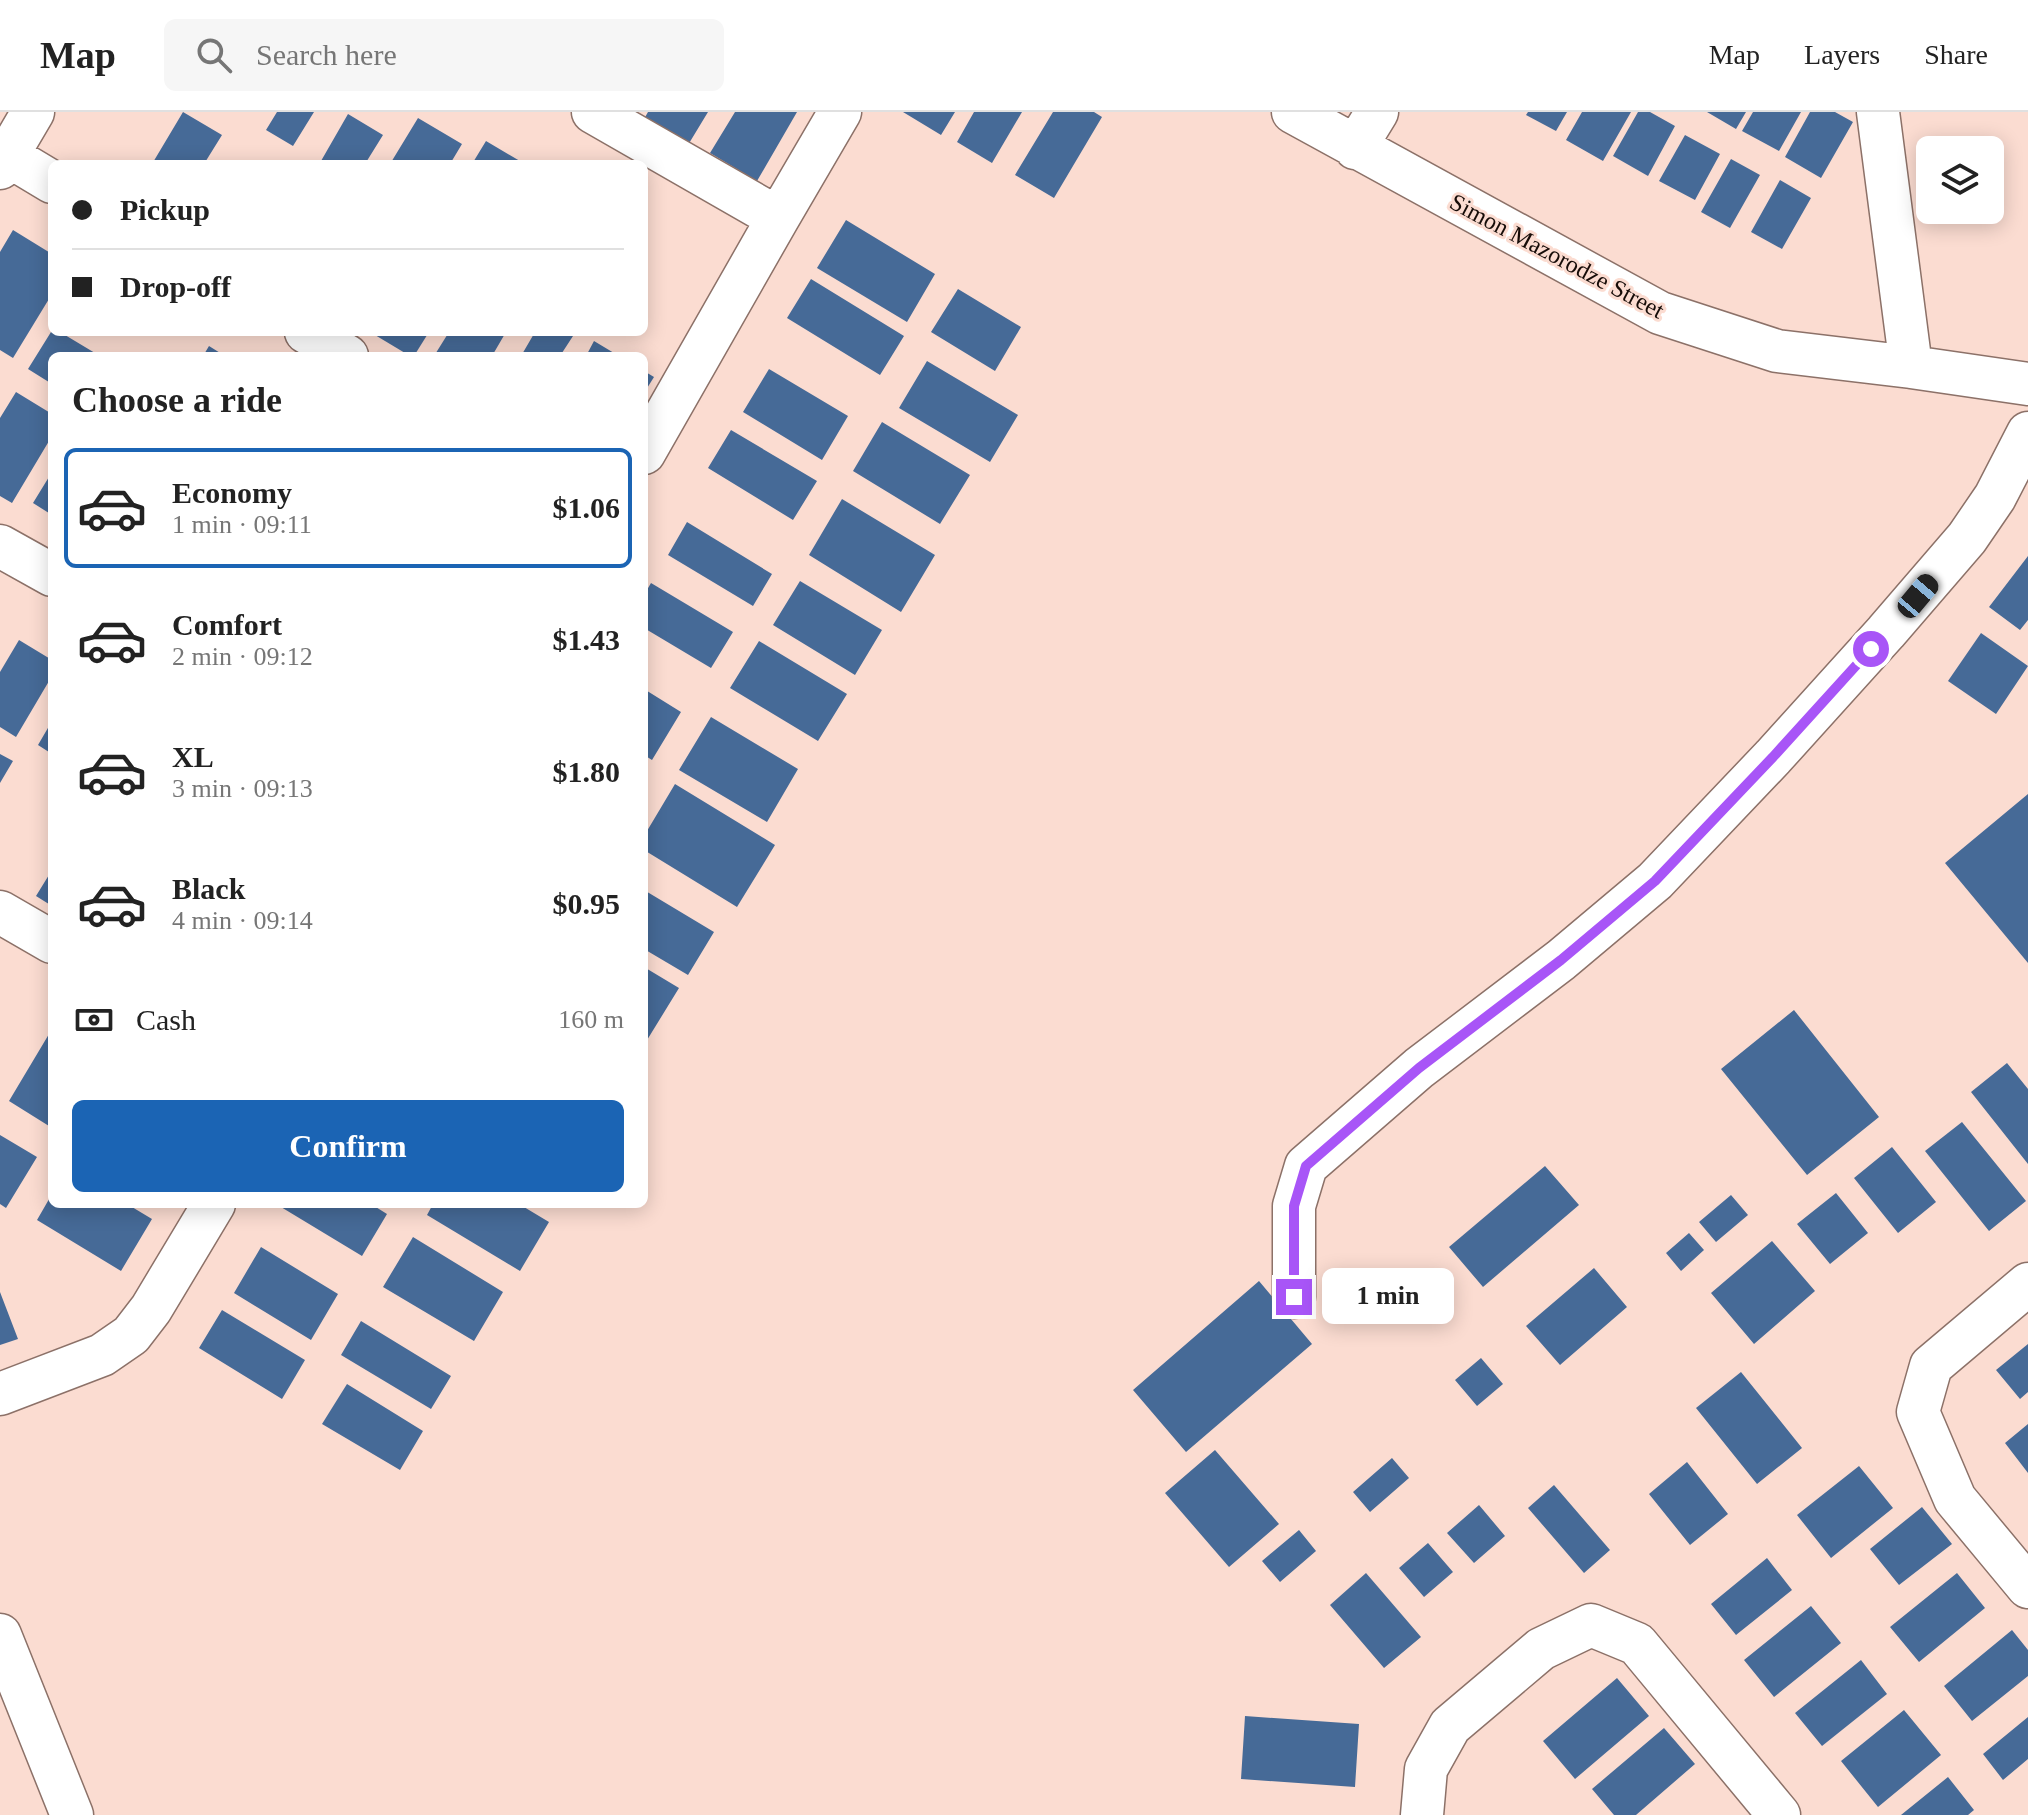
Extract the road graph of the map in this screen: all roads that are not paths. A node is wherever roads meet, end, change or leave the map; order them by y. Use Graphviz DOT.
graph roads {
  1 [pos="33,112"];
  2 [pos="593,112"];
  3 [pos="840,112"];
  4 [pos="1293,112"];
  5 [pos="1377,112"];
  6 [pos="1878,112"];
  7 [pos="1355,148"];
  8 [pos="4,162"];
  9 [pos="48,180"];
  10 [pos="778,218"];
  11 [pos="313,336"];
  12 [pos="340,352"];
  13 [pos="1911,367"];
  14 [pos="2028,384"];
  15 [pos="2028,433"];
  16 [pos="648,446"];
  17 [pos="0,546"];
  18 [pos="48,573"];
  19 [pos="0,912"];
  20 [pos="48,940"];
  21 [pos="212,1208"];
  22 [pos="2028,1284"];
  23 [pos="1294,1297"];
  24 [pos="0,1394"];
  25 [pos="2028,1587"];
  26 [pos="0,1635"];
  27 [pos="72,1815"];
  28 [pos="1422,1815"];
  29 [pos="1779,1815"];
  1 -- 8 [label="street"];
  2 -- 10 [label="street"];
  3 -- 10 [label="street"];
  4 -- 7 [label="street, Simon Mazorodze Street"];
  5 -- 7 [label="street"];
  6 -- 13 [label="street"];
  7 -- 13 [label="street, Simon Mazorodze Street"];
  8 -- 9 [label="street"];
  10 -- 16 [label="street"];
  11 -- 12 [label="street"];
  13 -- 14 [label="street, Simon Mazorodze Street"];
  15 -- 23 [label="street"];
  17 -- 18 [label="street"];
  19 -- 20 [label="street"];
  21 -- 24 [label="street"];
  22 -- 25 [label="street"];
  26 -- 27 [label="street"];
  28 -- 29 [label="street"];
}
